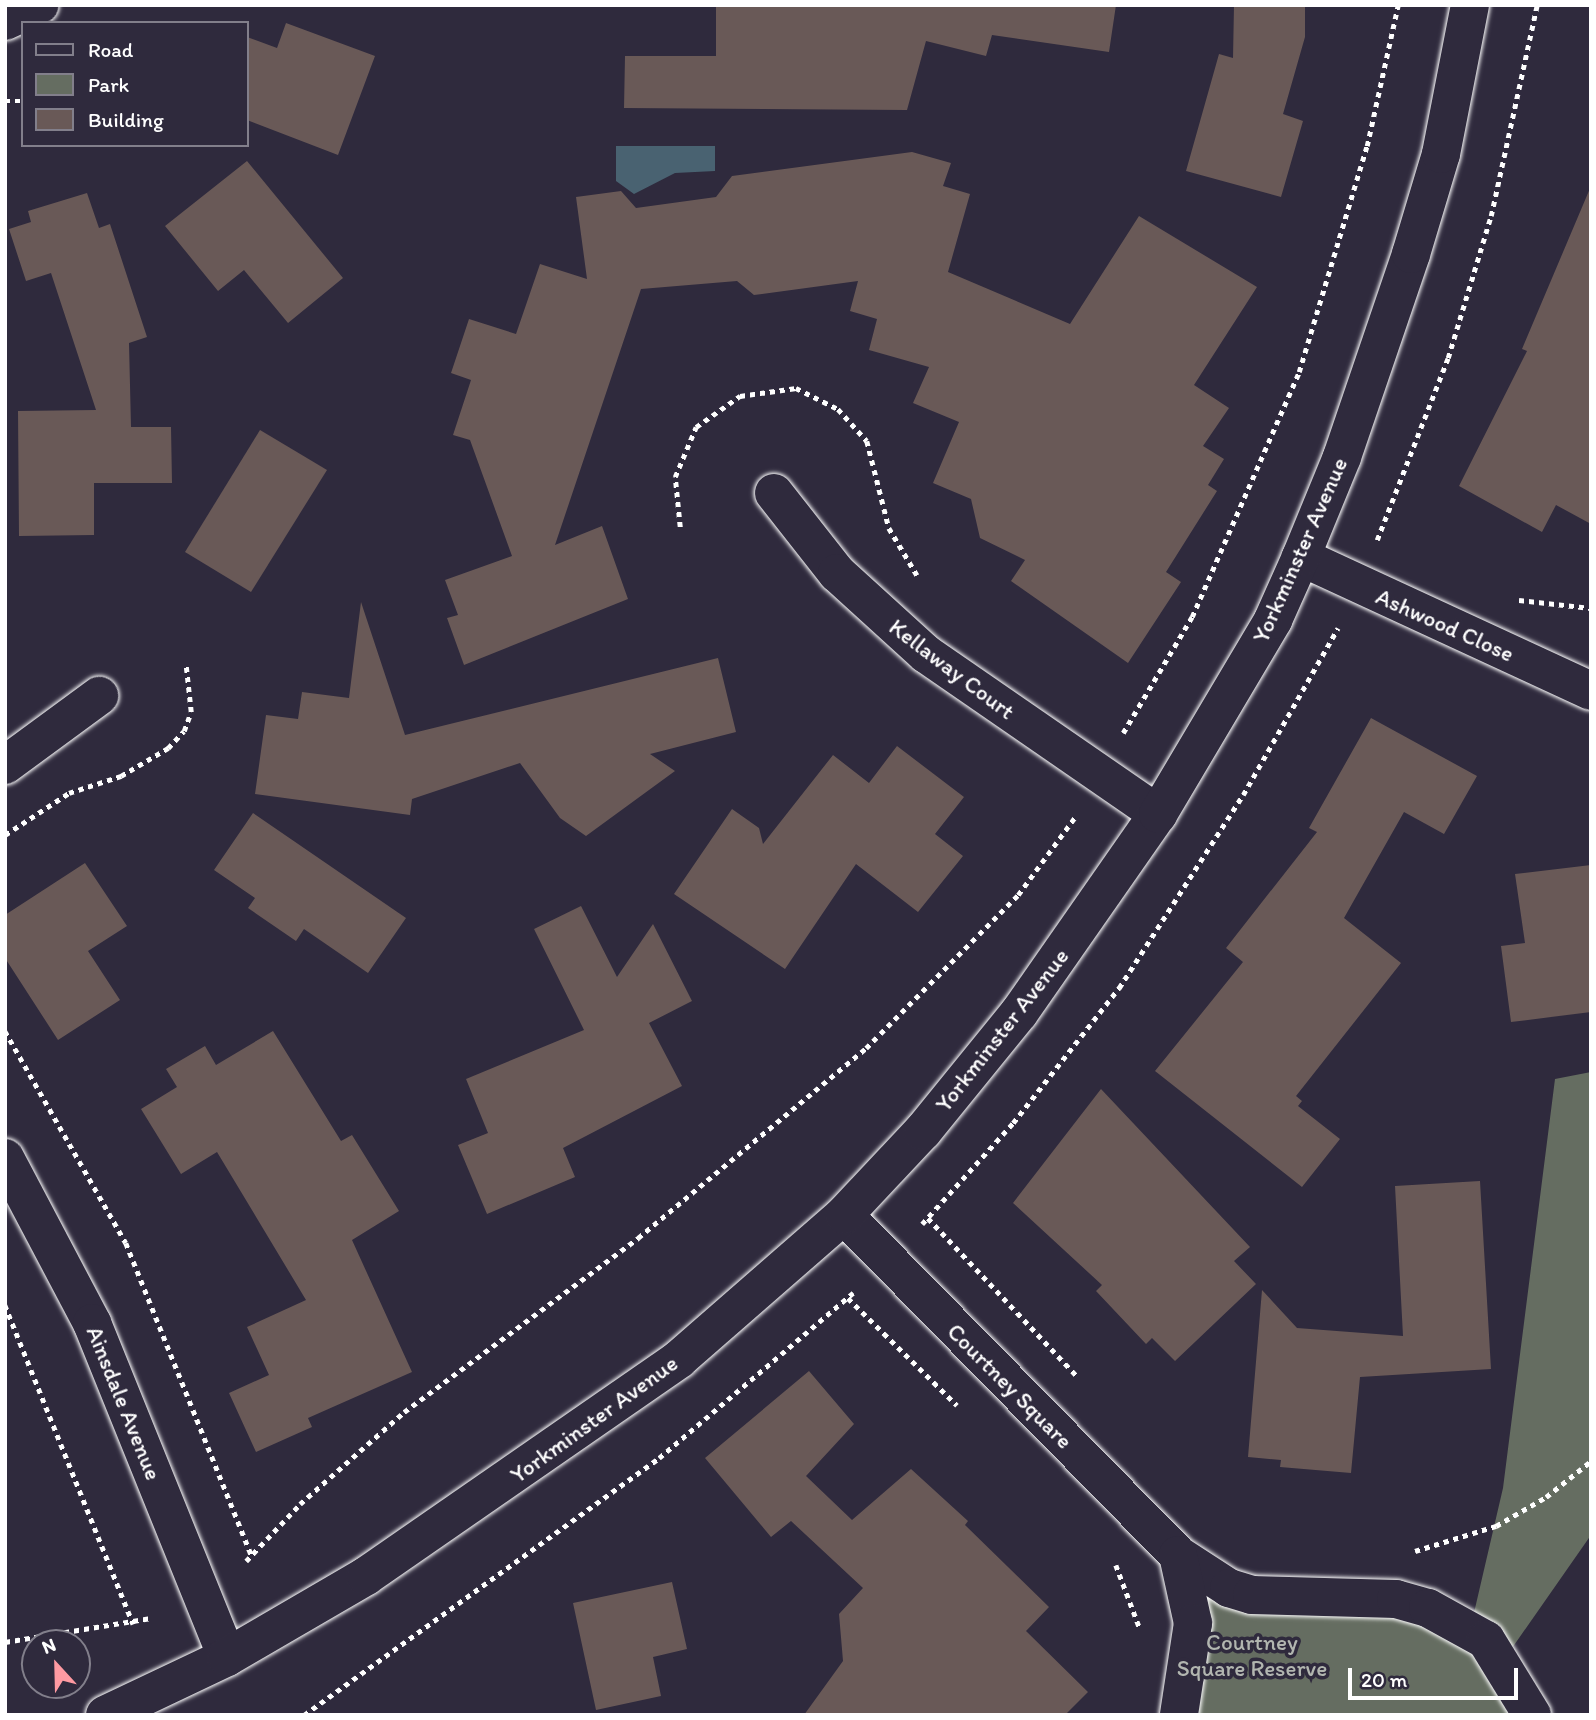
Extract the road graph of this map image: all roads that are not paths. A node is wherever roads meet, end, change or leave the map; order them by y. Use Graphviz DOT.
graph roads {
  1 [pos="39,5"];
  2 [pos="1470,5"];
  3 [pos="5,21"];
  4 [pos="774,493"];
  5 [pos="1301,557"];
  6 [pos="1591,691"];
  7 [pos="99,696"];
  8 [pos="5,765"];
  9 [pos="1158,814"];
  10 [pos="5,1158"];
  11 [pos="844,1215"];
  12 [pos="1178,1555"];
  13 [pos="227,1657"];
  14 [pos="105,1715"];
  15 [pos="1179,1715"];
  16 [pos="1532,1715"];
  1 -- 3 [label="street"];
  2 -- 5 [label="street, Yorkminster Avenue"];
  4 -- 9 [label="street, Kellaway Court"];
  5 -- 6 [label="street, Ashwood Close"];
  5 -- 9 [label="street, Yorkminster Avenue"];
  7 -- 8 [label="street"];
  9 -- 11 [label="street, Yorkminster Avenue"];
  10 -- 13 [label="street, Ainsdale Avenue"];
  11 -- 12 [label="street, Courtney Square"];
  11 -- 13 [label="street, Yorkminster Avenue"];
  12 -- 15 [label="street"];
  12 -- 16 [label="street, Courtney Square"];
  13 -- 14 [label="street, Yorkminster Avenue"];
}
